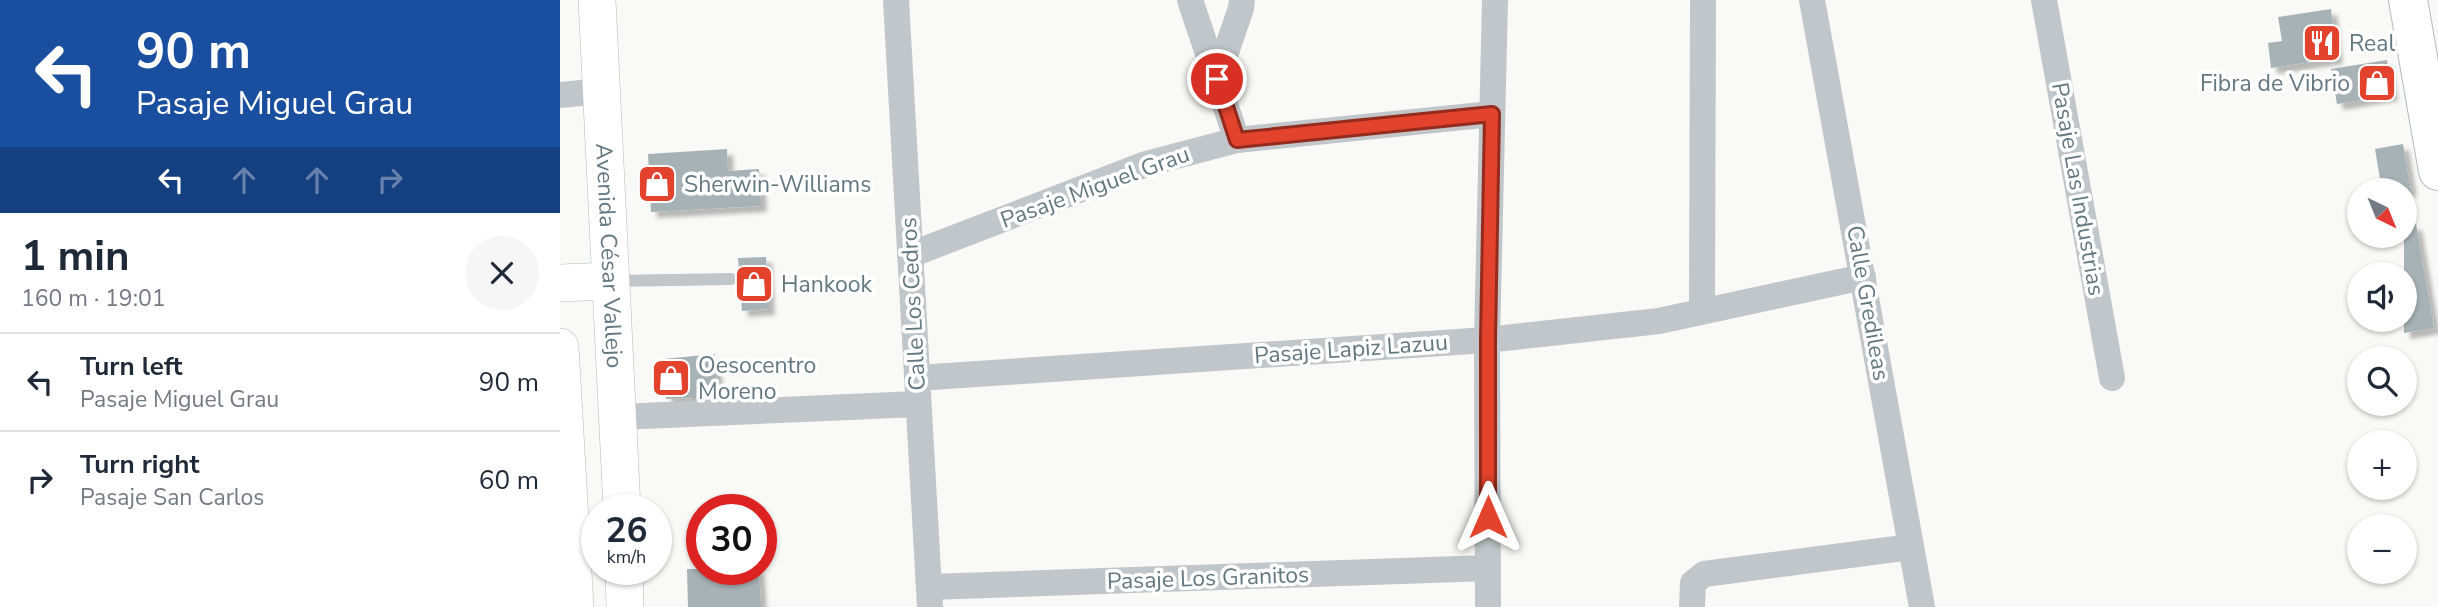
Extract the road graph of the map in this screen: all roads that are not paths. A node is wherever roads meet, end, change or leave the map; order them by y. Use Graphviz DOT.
graph roads {
  1 [pos="597,0"];
  2 [pos="896,0"];
  3 [pos="1190,0"];
  4 [pos="1242,0"];
  5 [pos="1495,0"];
  6 [pos="1703,0"];
  7 [pos="1812,0"];
  8 [pos="2043,0"];
  9 [pos="2408,0"];
  10 [pos="2429,73"];
  11 [pos="1217,79"];
  12 [pos="602,91"];
  13 [pos="560,96"];
  14 [pos="1492,114"];
  15 [pos="1237,140"];
  16 [pos="2438,172"];
  17 [pos="910,255"];
  18 [pos="1863,276"];
  19 [pos="731,279"];
  20 [pos="610,281"];
  21 [pos="560,283"];
  22 [pos="1702,312"];
  23 [pos="1488,340"];
  24 [pos="560,347"];
  25 [pos="2112,377"];
  26 [pos="918,391"];
  27 [pos="618,417"];
  28 [pos="621,494"];
  29 [pos="570,505"];
  30 [pos="581,505"];
  31 [pos="1912,547"];
  32 [pos="1488,568"];
  33 [pos="624,585"];
  34 [pos="929,597"];
  35 [pos="575,607"];
  36 [pos="625,607"];
  37 [pos="1488,607"];
  38 [pos="1692,607"];
  39 [pos="1922,607"];
  1 -- 12 [label="main road, Avenida César Vallejo"];
  2 -- 17 [label="street, Calle Los Cedros"];
  3 -- 11 [label="street"];
  4 -- 11 [label="street"];
  5 -- 14 [label="street"];
  6 -- 22 [label="street"];
  7 -- 18 [label="street, Calle Gredileas"];
  8 -- 25 [label="street, Pasaje Las Industrias"];
  9 -- 10 [label="main road"];
  10 -- 16 [label="main road"];
  11 -- 15 [label="street"];
  12 -- 13 [label="street"];
  12 -- 20 [label="main road, Avenida César Vallejo"];
  14 -- 15 [label="street, Pasaje Miguel Grau"];
  14 -- 23 [label="street"];
  15 -- 17 [label="street, Pasaje Miguel Grau"];
  17 -- 26 [label="street, Calle Los Cedros"];
  18 -- 22 [label="street, Pasaje Lapiz Lazuu"];
  18 -- 31 [label="street, Calle Gredileas"];
  19 -- 20 [label="lane"];
  20 -- 21 [label="main road"];
  20 -- 27 [label="main road, Avenida César Vallejo"];
  22 -- 23 [label="street, Pasaje Lapiz Lazuu"];
  23 -- 26 [label="street, Pasaje Lapiz Lazuu"];
  23 -- 32 [label="street"];
  24 -- 29 [label="main road"];
  26 -- 27 [label="street, Pasaje Lapiz Lazuu"];
  26 -- 34 [label="street, Calle Los Cedros"];
  27 -- 28 [label="main road, Avenida César Vallejo"];
  29 -- 30 [label="main road"];
  29 -- 35 [label="main road"];
  31 -- 38 [label="street"];
  31 -- 39 [label="street, Calle Gredileas"];
  32 -- 34 [label="street, Pasaje Los Granitos"];
  32 -- 37 [label="street"];
  33 -- 36 [label="main road"];
}
